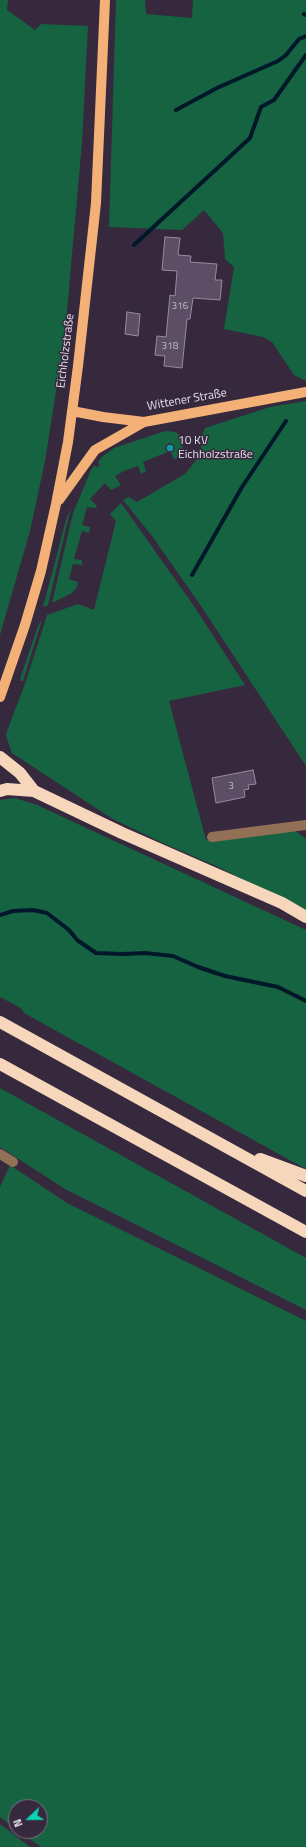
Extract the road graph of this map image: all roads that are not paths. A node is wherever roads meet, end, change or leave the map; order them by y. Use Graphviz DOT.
graph roads {
  1 [pos="105,0"];
  2 [pos="306,392"];
  3 [pos="72,411"];
  4 [pos="144,422"];
  5 [pos="56,504"];
  6 [pos="2,688"];
  7 [pos="0,697"];
  8 [pos="0,757"];
  9 [pos="2,789"];
  10 [pos="34,791"];
  11 [pos="306,825"];
  12 [pos="212,837"];
  13 [pos="306,917"];
  14 [pos="0,1022"];
  15 [pos="0,1064"];
  16 [pos="225,1147"];
  17 [pos="0,1154"];
  18 [pos="14,1162"];
  19 [pos="306,1176"];
  20 [pos="306,1192"];
  21 [pos="306,1232"];
  1 -- 3 [label="main road, Eichholzstraße"];
  2 -- 4 [label="main road, Wittener Straße"];
  3 -- 4 [label="main road, Wittener Straße"];
  3 -- 5 [label="main road, Eichholzstraße"];
  4 -- 5 [label="main road"];
  5 -- 6 [label="main road, Eichholzstraße"];
  6 -- 7 [label="main road, Eichholzstraße"];
  8 -- 10 [label="highway"];
  9 -- 10 [label="highway"];
  10 -- 13 [label="highway"];
  11 -- 12 [label="street"];
  14 -- 16 [label="highway"];
  15 -- 21 [label="highway"];
  16 -- 19 [label="highway"];
  16 -- 20 [label="highway"];
  17 -- 18 [label="street"];
}
